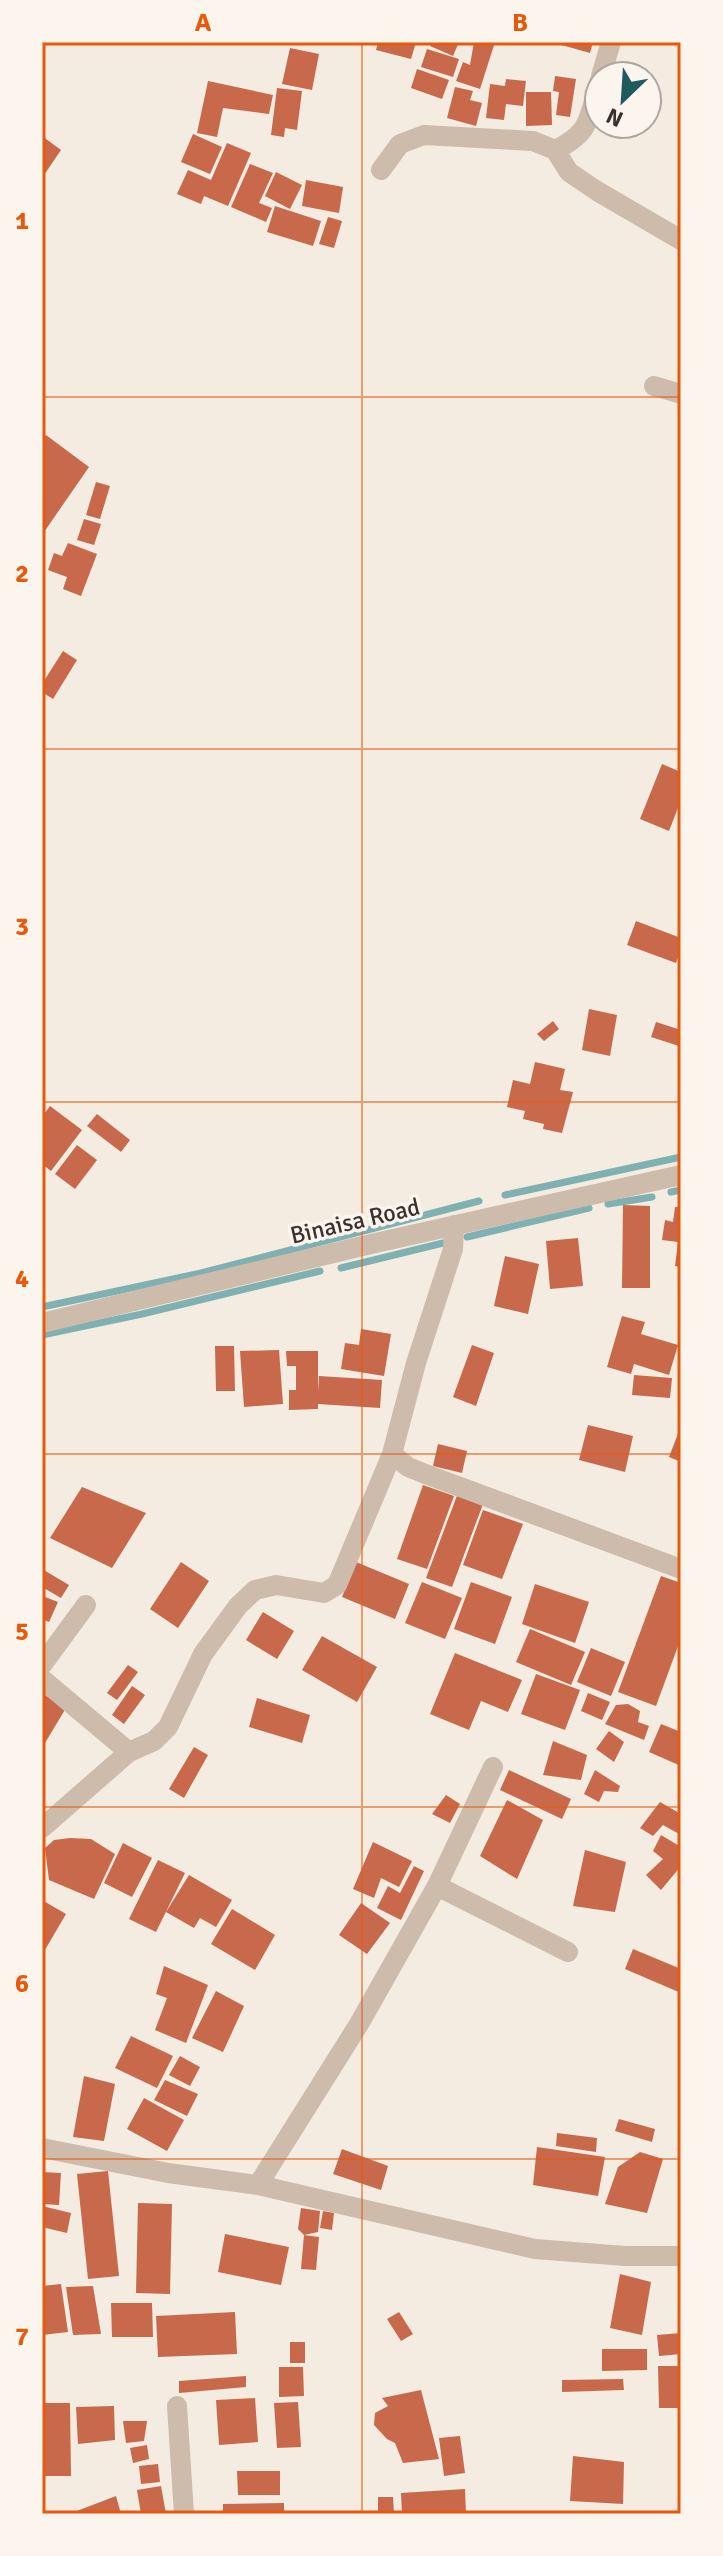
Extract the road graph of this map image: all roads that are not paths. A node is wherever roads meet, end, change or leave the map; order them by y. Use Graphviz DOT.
graph roads {
  1 [pos="583,129"];
  2 [pos="555,150"];
  3 [pos="381,170"];
  4 [pos="681,240"];
  5 [pos="654,386"];
  6 [pos="681,394"];
  7 [pos="681,1175"];
  8 [pos="454,1225"];
  9 [pos="42,1323"];
  10 [pos="392,1454"];
  11 [pos="681,1569"];
  12 [pos="86,1605"];
  13 [pos="42,1665"];
  14 [pos="42,1679"];
  15 [pos="129,1752"];
  16 [pos="493,1767"];
  17 [pos="42,1828"];
  18 [pos="437,1886"];
  19 [pos="568,1952"];
  20 [pos="42,2148"];
  21 [pos="258,2185"];
  22 [pos="681,2256"];
  23 [pos="177,2406"];
  24 [pos="184,2514"];
  1 -- 2 [label="street"];
  2 -- 3 [label="street"];
  2 -- 4 [label="street"];
  5 -- 6 [label="street"];
  7 -- 8 [label="street, Binaisa Road"];
  8 -- 9 [label="street, Binaisa Road"];
  8 -- 10 [label="street"];
  10 -- 11 [label="street"];
  10 -- 15 [label="street"];
  12 -- 13 [label="street"];
  14 -- 15 [label="street"];
  15 -- 17 [label="street"];
  16 -- 18 [label="street"];
  18 -- 19 [label="street"];
  18 -- 21 [label="street"];
  20 -- 21 [label="street"];
  21 -- 22 [label="street"];
  23 -- 24 [label="street"];
}
